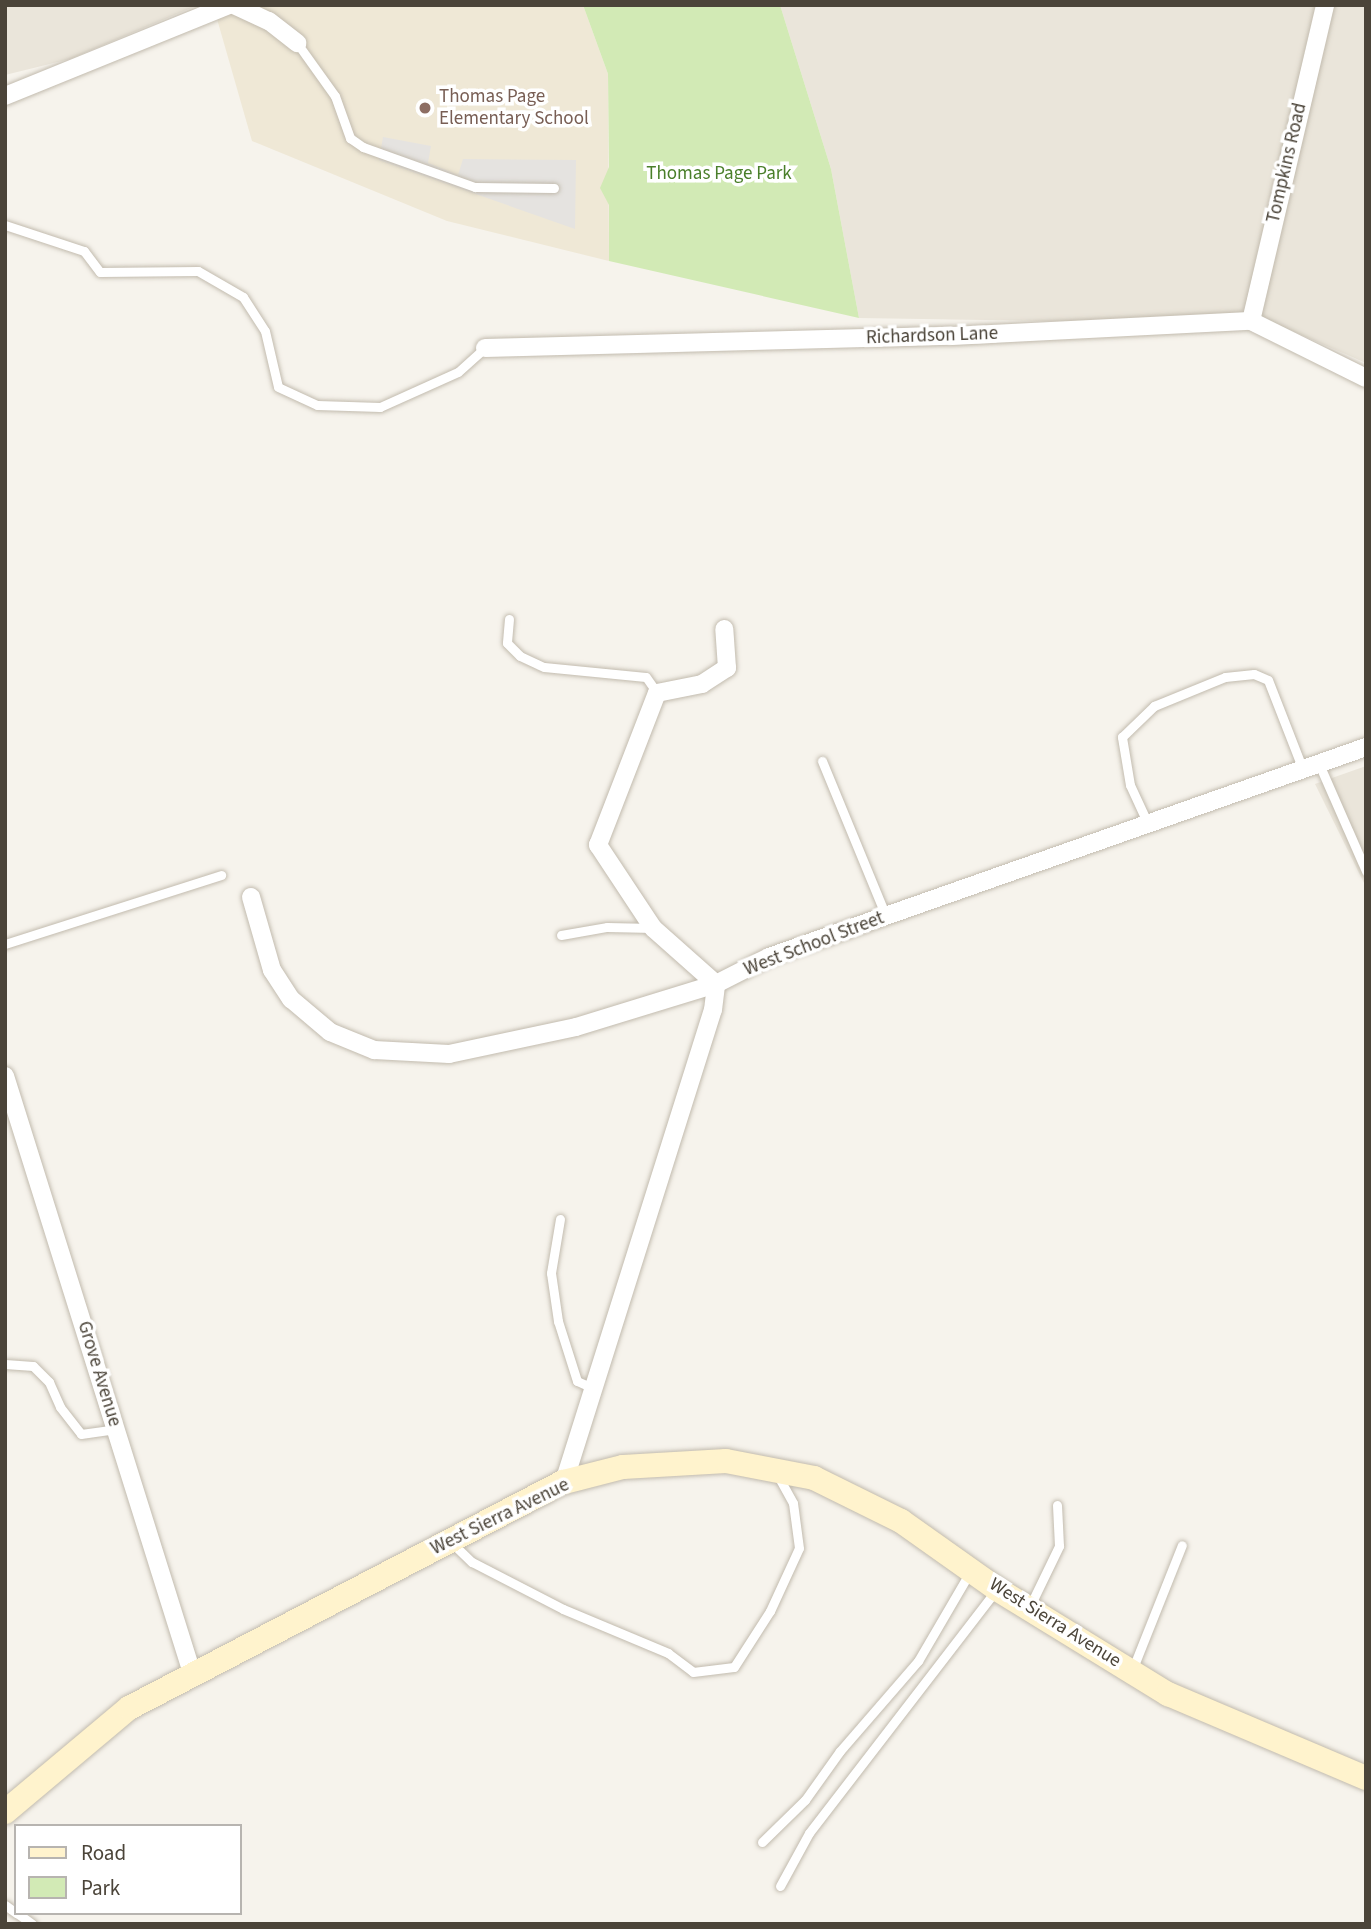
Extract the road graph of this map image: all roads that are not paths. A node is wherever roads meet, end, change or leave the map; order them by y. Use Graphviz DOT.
graph roads {
  1 [pos="231,5"];
  2 [pos="1325,5"];
  3 [pos="297,43"];
  4 [pos="55,75"];
  5 [pos="5,83"];
  6 [pos="5,96"];
  7 [pos="554,188"];
  8 [pos="5,225"];
  9 [pos="1251,321"];
  10 [pos="485,348"];
  11 [pos="1366,378"];
  12 [pos="509,619"];
  13 [pos="724,629"];
  14 [pos="657,693"];
  15 [pos="1366,747"];
  16 [pos="822,761"];
  17 [pos="1311,767"];
  18 [pos="1148,824"];
  19 [pos="1366,871"];
  20 [pos="222,875"];
  21 [pos="251,897"];
  22 [pos="886,916"];
  23 [pos="653,928"];
  24 [pos="561,935"];
  25 [pos="5,944"];
  26 [pos="716,984"];
  27 [pos="5,1076"];
  28 [pos="559,1219"];
  29 [pos="5,1364"];
  30 [pos="593,1388"];
  31 [pos="116,1429"];
  32 [pos="773,1466"];
  33 [pos="564,1482"];
  34 [pos="1057,1505"];
  35 [pos="450,1541"];
  36 [pos="1182,1545"];
  37 [pos="971,1570"];
  38 [pos="997,1589"];
  39 [pos="1029,1608"];
  40 [pos="1132,1670"];
  41 [pos="192,1673"];
  42 [pos="1366,1778"];
  43 [pos="5,1812"];
  44 [pos="762,1842"];
  45 [pos="780,1886"];
  1 -- 3 [label="street"];
  1 -- 4 [label="street"];
  2 -- 9 [label="street, Tompkins Road"];
  3 -- 7 [label="lane"];
  4 -- 5 [label="street"];
  4 -- 6 [label="street"];
  8 -- 10 [label="lane"];
  9 -- 10 [label="street, Richardson Lane"];
  9 -- 11 [label="street, Richardson Lane"];
  12 -- 14 [label="lane"];
  13 -- 14 [label="street"];
  14 -- 23 [label="street"];
  15 -- 17 [label="street, West School Street"];
  16 -- 22 [label="lane"];
  17 -- 18 [label="street, West School Street"];
  17 -- 18 [label="lane"];
  17 -- 19 [label="lane"];
  18 -- 22 [label="street, West School Street"];
  20 -- 25 [label="lane"];
  21 -- 26 [label="street, West School Street"];
  22 -- 26 [label="street, West School Street"];
  23 -- 24 [label="lane"];
  23 -- 26 [label="street"];
  26 -- 30 [label="street"];
  27 -- 31 [label="street, Grove Avenue"];
  28 -- 30 [label="lane"];
  29 -- 31 [label="lane"];
  30 -- 33 [label="street"];
  31 -- 41 [label="street, Grove Avenue"];
  32 -- 33 [label="main road, West Sierra Avenue"];
  32 -- 35 [label="lane"];
  32 -- 37 [label="main road, West Sierra Avenue"];
  33 -- 35 [label="main road, West Sierra Avenue"];
  34 -- 39 [label="lane"];
  35 -- 41 [label="main road, West Sierra Avenue"];
  36 -- 40 [label="lane"];
  37 -- 38 [label="main road, West Sierra Avenue"];
  37 -- 44 [label="lane"];
  38 -- 39 [label="main road, West Sierra Avenue"];
  38 -- 45 [label="lane"];
  39 -- 40 [label="main road, West Sierra Avenue"];
  40 -- 42 [label="main road, West Sierra Avenue"];
  41 -- 43 [label="main road, West Sierra Avenue"];
}
